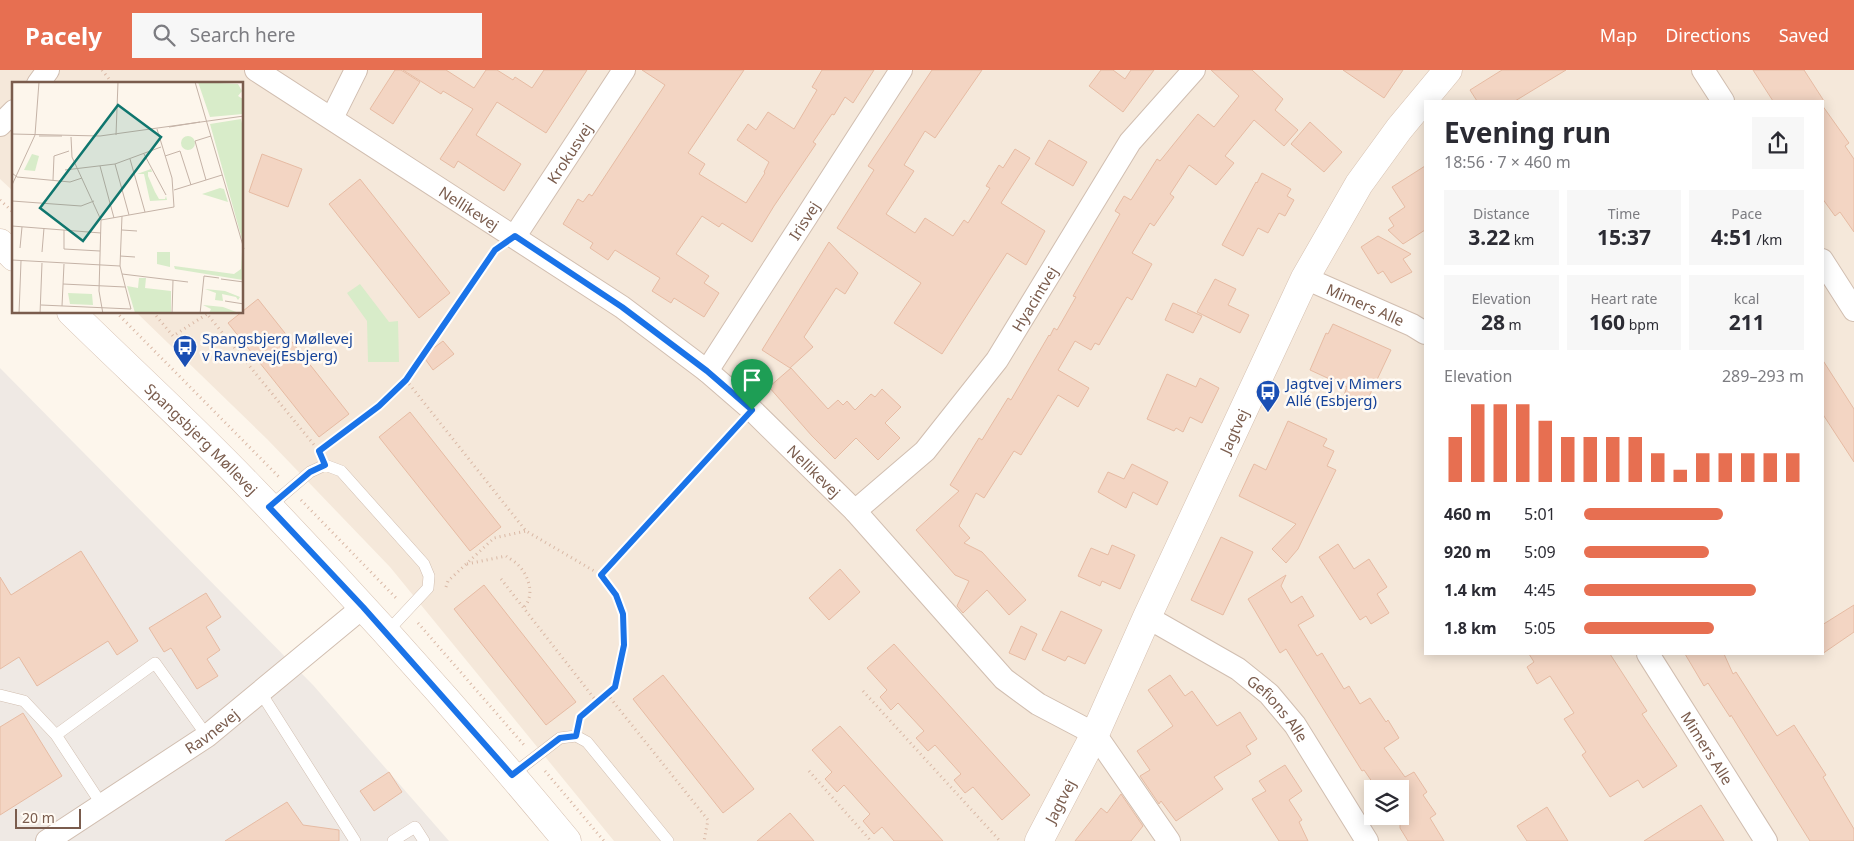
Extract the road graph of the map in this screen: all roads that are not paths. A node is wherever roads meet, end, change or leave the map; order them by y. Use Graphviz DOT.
graph roads {
  1 [pos="48,70"];
  2 [pos="256,70"];
  3 [pos="356,70"];
  4 [pos="624,70"];
  5 [pos="901,70"];
  6 [pos="1194,70"];
  7 [pos="1448,70"];
  8 [pos="1703,70"];
  9 [pos="39,82"];
  10 [pos="1721,100"];
  11 [pos="12,113"];
  12 [pos="332,118"];
  13 [pos="0,125"];
  14 [pos="515,236"];
  15 [pos="0,244"];
  16 [pos="12,255"];
  17 [pos="1824,263"];
  18 [pos="1305,278"];
  19 [pos="1854,310"];
  20 [pos="73,314"];
  21 [pos="1424,332"];
  22 [pos="707,371"];
  23 [pos="269,507"];
  24 [pos="855,511"];
  25 [pos="363,607"];
  26 [pos="1147,617"];
  27 [pos="386,632"];
  28 [pos="1649,655"];
  29 [pos="261,693"];
  30 [pos="0,695"];
  31 [pos="1096,734"];
  32 [pos="56,735"];
  33 [pos="207,736"];
  34 [pos="512,775"];
  35 [pos="102,805"];
  36 [pos="54,839"];
  37 [pos="355,841"];
  38 [pos="393,841"];
  39 [pos="424,841"];
  40 [pos="566,841"];
  41 [pos="668,841"];
  42 [pos="1039,841"];
  43 [pos="1169,841"];
  44 [pos="1367,841"];
  45 [pos="1766,841"];
  1 -- 9 [label="street"];
  2 -- 12 [label="street, Nellikevej"];
  3 -- 12 [label="street"];
  4 -- 14 [label="street, Krokusvej"];
  5 -- 22 [label="street, Irisvej"];
  6 -- 24 [label="street, Hyacintvej"];
  7 -- 18 [label="street, Jagtvej"];
  8 -- 10 [label="street"];
  11 -- 13 [label="street"];
  12 -- 14 [label="street, Nellikevej"];
  14 -- 22 [label="street, Nellikevej"];
  15 -- 16 [label="street"];
  17 -- 19 [label="street"];
  18 -- 21 [label="street, Mimers Alle"];
  18 -- 26 [label="street, Jagtvej"];
  20 -- 23 [label="street, Spangsbjerg Møllevej"];
  22 -- 24 [label="street, Nellikevej"];
  23 -- 25 [label="street, Spangsbjerg Møllevej"];
  23 -- 27 [label="lane"];
  24 -- 31 [label="street, Nellikevej"];
  25 -- 27 [label="street, Spangsbjerg Møllevej"];
  25 -- 29 [label="street, Ravnevej"];
  26 -- 31 [label="street, Jagtvej"];
  26 -- 44 [label="street, Gefions Alle"];
  27 -- 34 [label="street, Spangsbjerg Møllevej"];
  28 -- 45 [label="street, Mimers Alle"];
  29 -- 33 [label="street, Ravnevej"];
  29 -- 37 [label="lane"];
  30 -- 32 [label="lane"];
  31 -- 42 [label="street, Jagtvej"];
  31 -- 43 [label="street"];
  32 -- 33 [label="lane"];
  32 -- 35 [label="lane"];
  33 -- 35 [label="street, Ravnevej"];
  34 -- 40 [label="street, Spangsbjerg Møllevej"];
  34 -- 41 [label="lane"];
  35 -- 36 [label="street, Ravnevej"];
  38 -- 39 [label="lane"];
}
